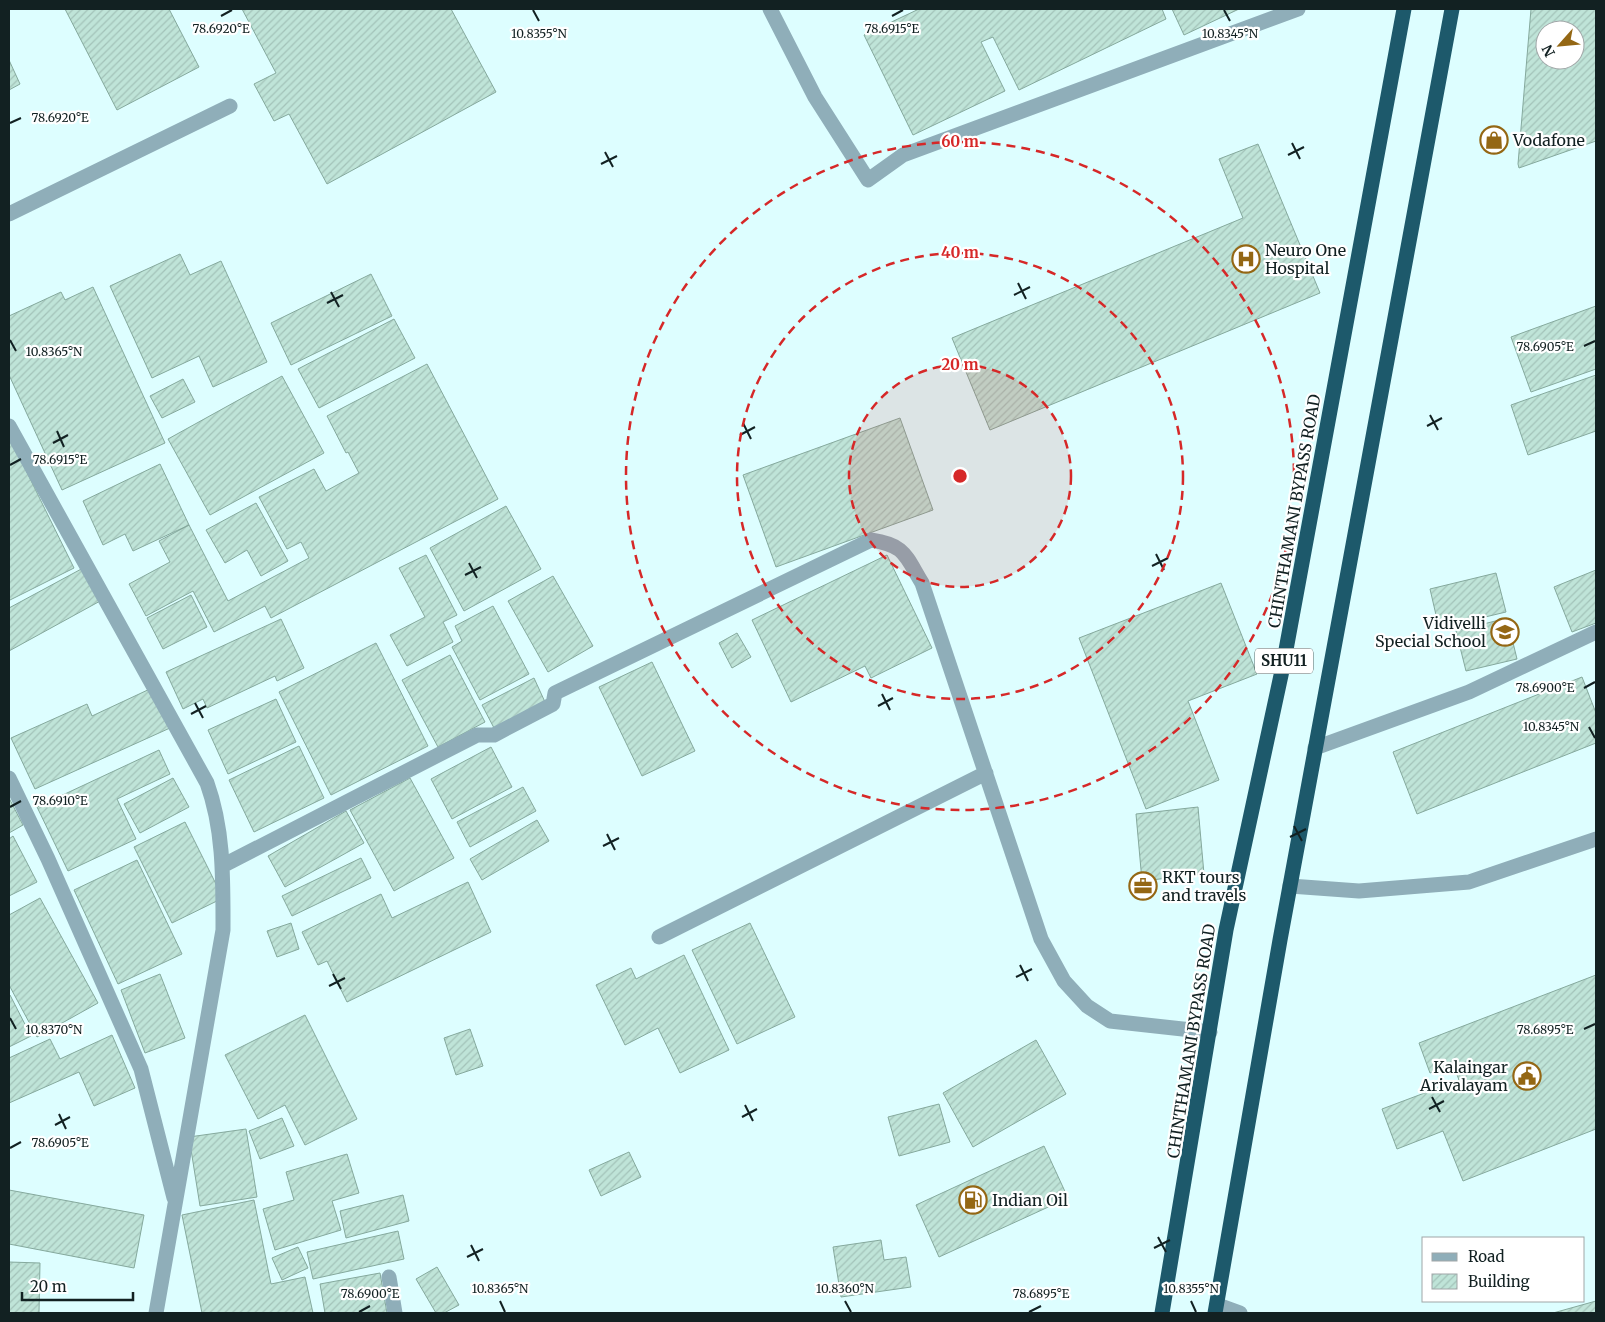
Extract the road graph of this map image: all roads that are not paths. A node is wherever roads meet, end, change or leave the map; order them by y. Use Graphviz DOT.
graph roads {
  1 [pos="770,9"];
  2 [pos="1298,9"];
  3 [pos="1404,9"];
  4 [pos="1452,9"];
  5 [pos="230,106"];
  6 [pos="9,214"];
  7 [pos="9,426"];
  8 [pos="1596,632"];
  9 [pos="1315,748"];
  10 [pos="986,773"];
  11 [pos="9,778"];
  12 [pos="1596,840"];
  13 [pos="222,866"];
  14 [pos="1290,886"];
  15 [pos="659,937"];
  16 [pos="1210,1032"];
  17 [pos="175,1205"];
  18 [pos="389,1277"];
  19 [pos="1216,1309"];
  20 [pos="156,1313"];
  21 [pos="395,1313"];
  22 [pos="1162,1313"];
  23 [pos="1240,1313"];
  1 -- 2 [label="street"];
  3 -- 16 [label="highway, CHINTHAMANI BYPASS ROAD / SHU11"];
  4 -- 9 [label="highway, SHU11"];
  5 -- 6 [label="street"];
  7 -- 13 [label="street"];
  8 -- 9 [label="street"];
  9 -- 14 [label="highway, SHU11"];
  10 -- 13 [label="street"];
  10 -- 15 [label="street"];
  10 -- 16 [label="street"];
  11 -- 17 [label="street"];
  12 -- 14 [label="street"];
  13 -- 17 [label="street"];
  14 -- 19 [label="highway, SHU11"];
  16 -- 22 [label="highway, CHINTHAMANI BYPASS ROAD / SHU11"];
  17 -- 20 [label="street"];
  18 -- 21 [label="street"];
  19 -- 23 [label="street"];
}
